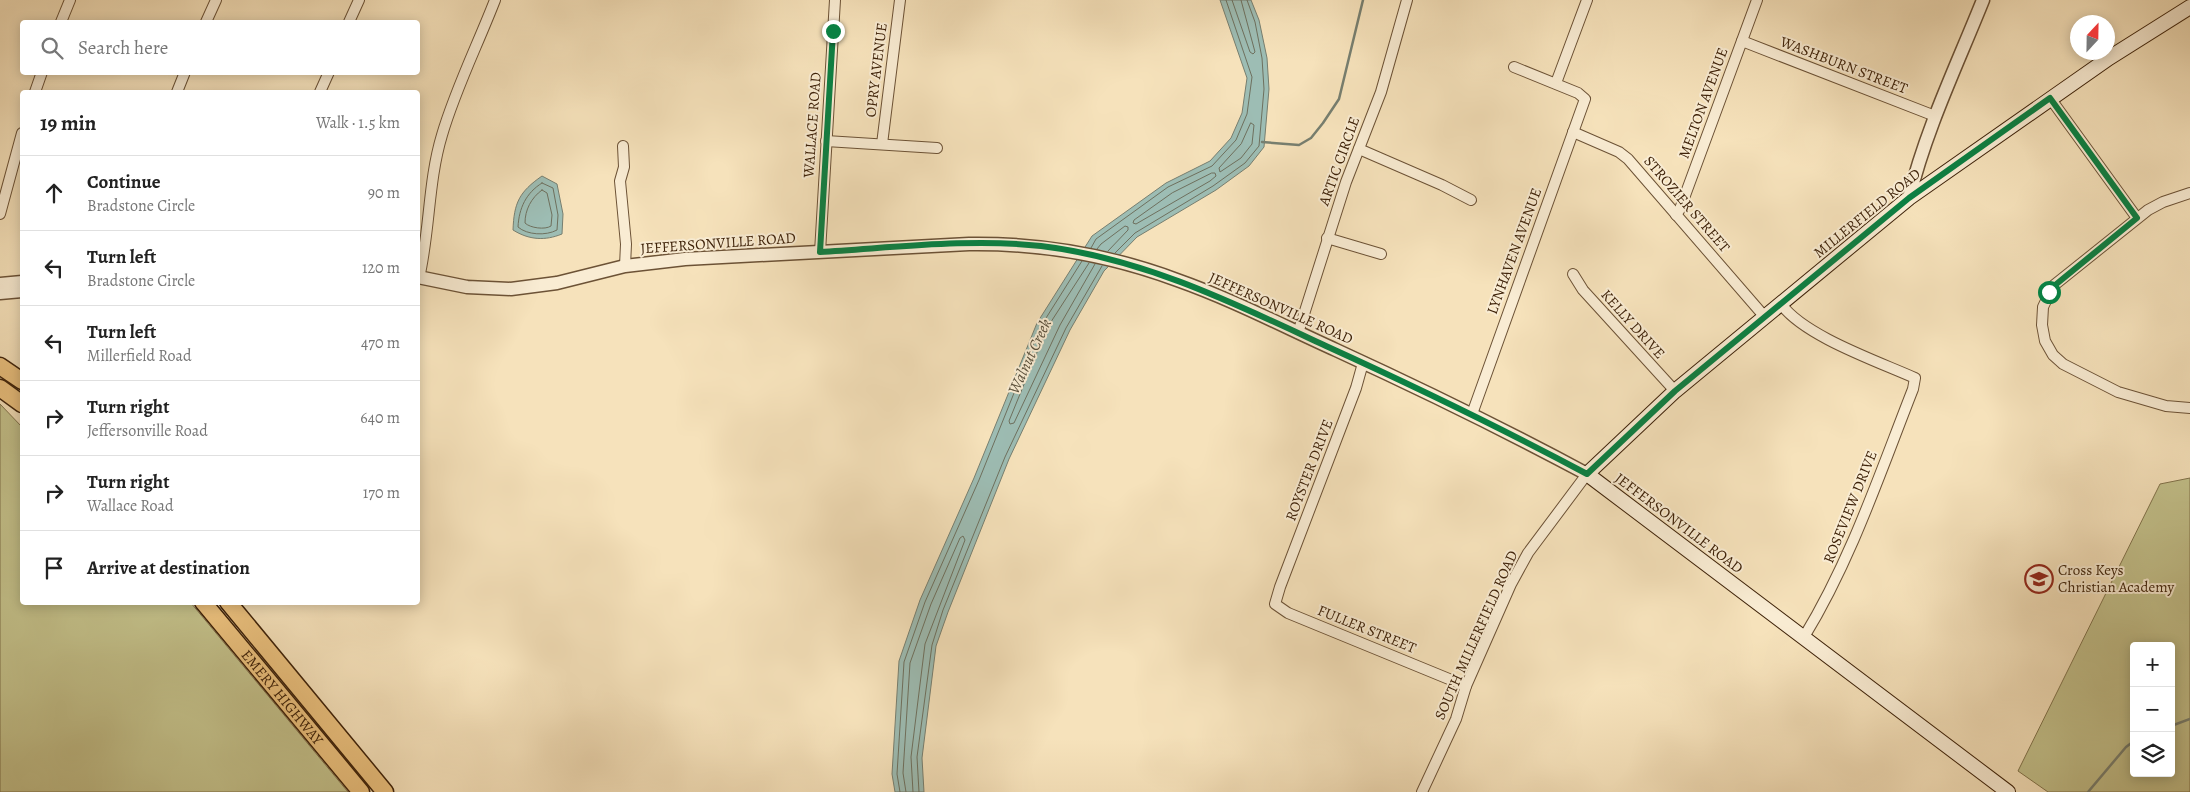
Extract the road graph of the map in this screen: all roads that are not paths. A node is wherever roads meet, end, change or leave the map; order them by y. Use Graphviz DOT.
graph roads {
  1 [pos="70,0"];
  2 [pos="216,0"];
  3 [pos="359,0"];
  4 [pos="495,0"];
  5 [pos="835,0"];
  6 [pos="900,0"];
  7 [pos="1407,0"];
  8 [pos="1587,0"];
  9 [pos="1757,0"];
  10 [pos="1983,0"];
  11 [pos="2190,7"];
  12 [pos="62,20"];
  13 [pos="207,20"];
  14 [pos="350,20"];
  15 [pos="1742,41"];
  16 [pos="1514,66"];
  17 [pos="41,75"];
  18 [pos="185,75"];
  19 [pos="328,75"];
  20 [pos="1556,83"];
  21 [pos="36,90"];
  22 [pos="178,90"];
  23 [pos="321,90"];
  24 [pos="2050,98"];
  25 [pos="1935,116"];
  26 [pos="1573,132"];
  27 [pos="20,140"];
  28 [pos="826,141"];
  29 [pos="882,144"];
  30 [pos="623,146"];
  31 [pos="938,148"];
  32 [pos="1359,149"];
  33 [pos="2190,193"];
  34 [pos="1909,198"];
  35 [pos="1471,200"];
  36 [pos="0,214"];
  37 [pos="1676,215"];
  38 [pos="2137,218"];
  39 [pos="1328,238"];
  40 [pos="820,252"];
  41 [pos="1381,254"];
  42 [pos="625,266"];
  43 [pos="420,270"];
  44 [pos="1572,274"];
  45 [pos="420,278"];
  46 [pos="20,282"];
  47 [pos="0,284"];
  48 [pos="20,291"];
  49 [pos="0,293"];
  50 [pos="1780,304"];
  51 [pos="1764,316"];
  52 [pos="1298,333"];
  53 [pos="1363,363"];
  54 [pos="0,366"];
  55 [pos="20,380"];
  56 [pos="0,388"];
  57 [pos="1675,391"];
  58 [pos="20,403"];
  59 [pos="2190,408"];
  60 [pos="1472,414"];
  61 [pos="1587,474"];
  62 [pos="1280,587"];
  63 [pos="205,605"];
  64 [pos="225,605"];
  65 [pos="229,605"];
  66 [pos="216,618"];
  67 [pos="1804,637"];
  68 [pos="1466,686"];
  69 [pos="361,792"];
  70 [pos="385,792"];
  71 [pos="1422,792"];
  72 [pos="2008,792"];
  1 -- 12 [label="street"];
  2 -- 13 [label="street"];
  3 -- 14 [label="street"];
  4 -- 43 [label="street"];
  5 -- 28 [label="street, WALLACE ROAD"];
  6 -- 29 [label="street, OPRY AVENUE"];
  7 -- 32 [label="street, ARTIC CIRCLE"];
  8 -- 20 [label="street"];
  9 -- 15 [label="street, MELTON AVENUE"];
  10 -- 25 [label="street"];
  11 -- 24 [label="main road, MILLERFIELD ROAD"];
  15 -- 25 [label="street, WASHBURN STREET"];
  15 -- 37 [label="street, MELTON AVENUE"];
  16 -- 20 [label="street"];
  17 -- 21 [label="street"];
  18 -- 22 [label="street"];
  19 -- 23 [label="street"];
  20 -- 26 [label="street, LYNHAVEN AVENUE"];
  24 -- 34 [label="main road, MILLERFIELD ROAD"];
  24 -- 38 [label="street"];
  25 -- 34 [label="street"];
  26 -- 37 [label="street, STROZIER STREET"];
  26 -- 60 [label="street, LYNHAVEN AVENUE"];
  27 -- 36 [label="street"];
  28 -- 29 [label="street"];
  28 -- 40 [label="street, WALLACE ROAD"];
  29 -- 31 [label="street"];
  30 -- 42 [label="street"];
  32 -- 35 [label="street"];
  32 -- 39 [label="street, ARTIC CIRCLE"];
  33 -- 38 [label="street"];
  34 -- 50 [label="main road, MILLERFIELD ROAD"];
  37 -- 51 [label="street, STROZIER STREET"];
  38 -- 59 [label="street"];
  39 -- 41 [label="street"];
  39 -- 52 [label="street, ARTIC CIRCLE"];
  40 -- 42 [label="street, JEFFERSONVILLE ROAD"];
  40 -- 52 [label="street, JEFFERSONVILLE ROAD"];
  42 -- 45 [label="street, JEFFERSONVILLE ROAD"];
  44 -- 57 [label="street, KELLY DRIVE"];
  46 -- 47 [label="street"];
  48 -- 49 [label="street"];
  50 -- 51 [label="main road, MILLERFIELD ROAD"];
  50 -- 67 [label="street, ROSEVIEW DRIVE"];
  51 -- 57 [label="main road, MILLERFIELD ROAD"];
  52 -- 53 [label="street, JEFFERSONVILLE ROAD"];
  53 -- 60 [label="street, JEFFERSONVILLE ROAD"];
  53 -- 62 [label="street, ROYSTER DRIVE"];
  54 -- 55 [label="highway"];
  56 -- 58 [label="highway"];
  57 -- 61 [label="main road, MILLERFIELD ROAD"];
  60 -- 61 [label="street, JEFFERSONVILLE ROAD"];
  61 -- 67 [label="main road, JEFFERSONVILLE ROAD"];
  61 -- 68 [label="street, SOUTH MILLERFIELD ROAD"];
  62 -- 68 [label="street, FULLER STREET"];
  63 -- 66 [label="highway, EMERY HIGHWAY"];
  64 -- 66 [label="street"];
  65 -- 70 [label="highway, EMERY HIGHWAY"];
  66 -- 69 [label="highway, EMERY HIGHWAY"];
  67 -- 72 [label="main road, JEFFERSONVILLE ROAD"];
  68 -- 71 [label="street, SOUTH MILLERFIELD ROAD"];
}
